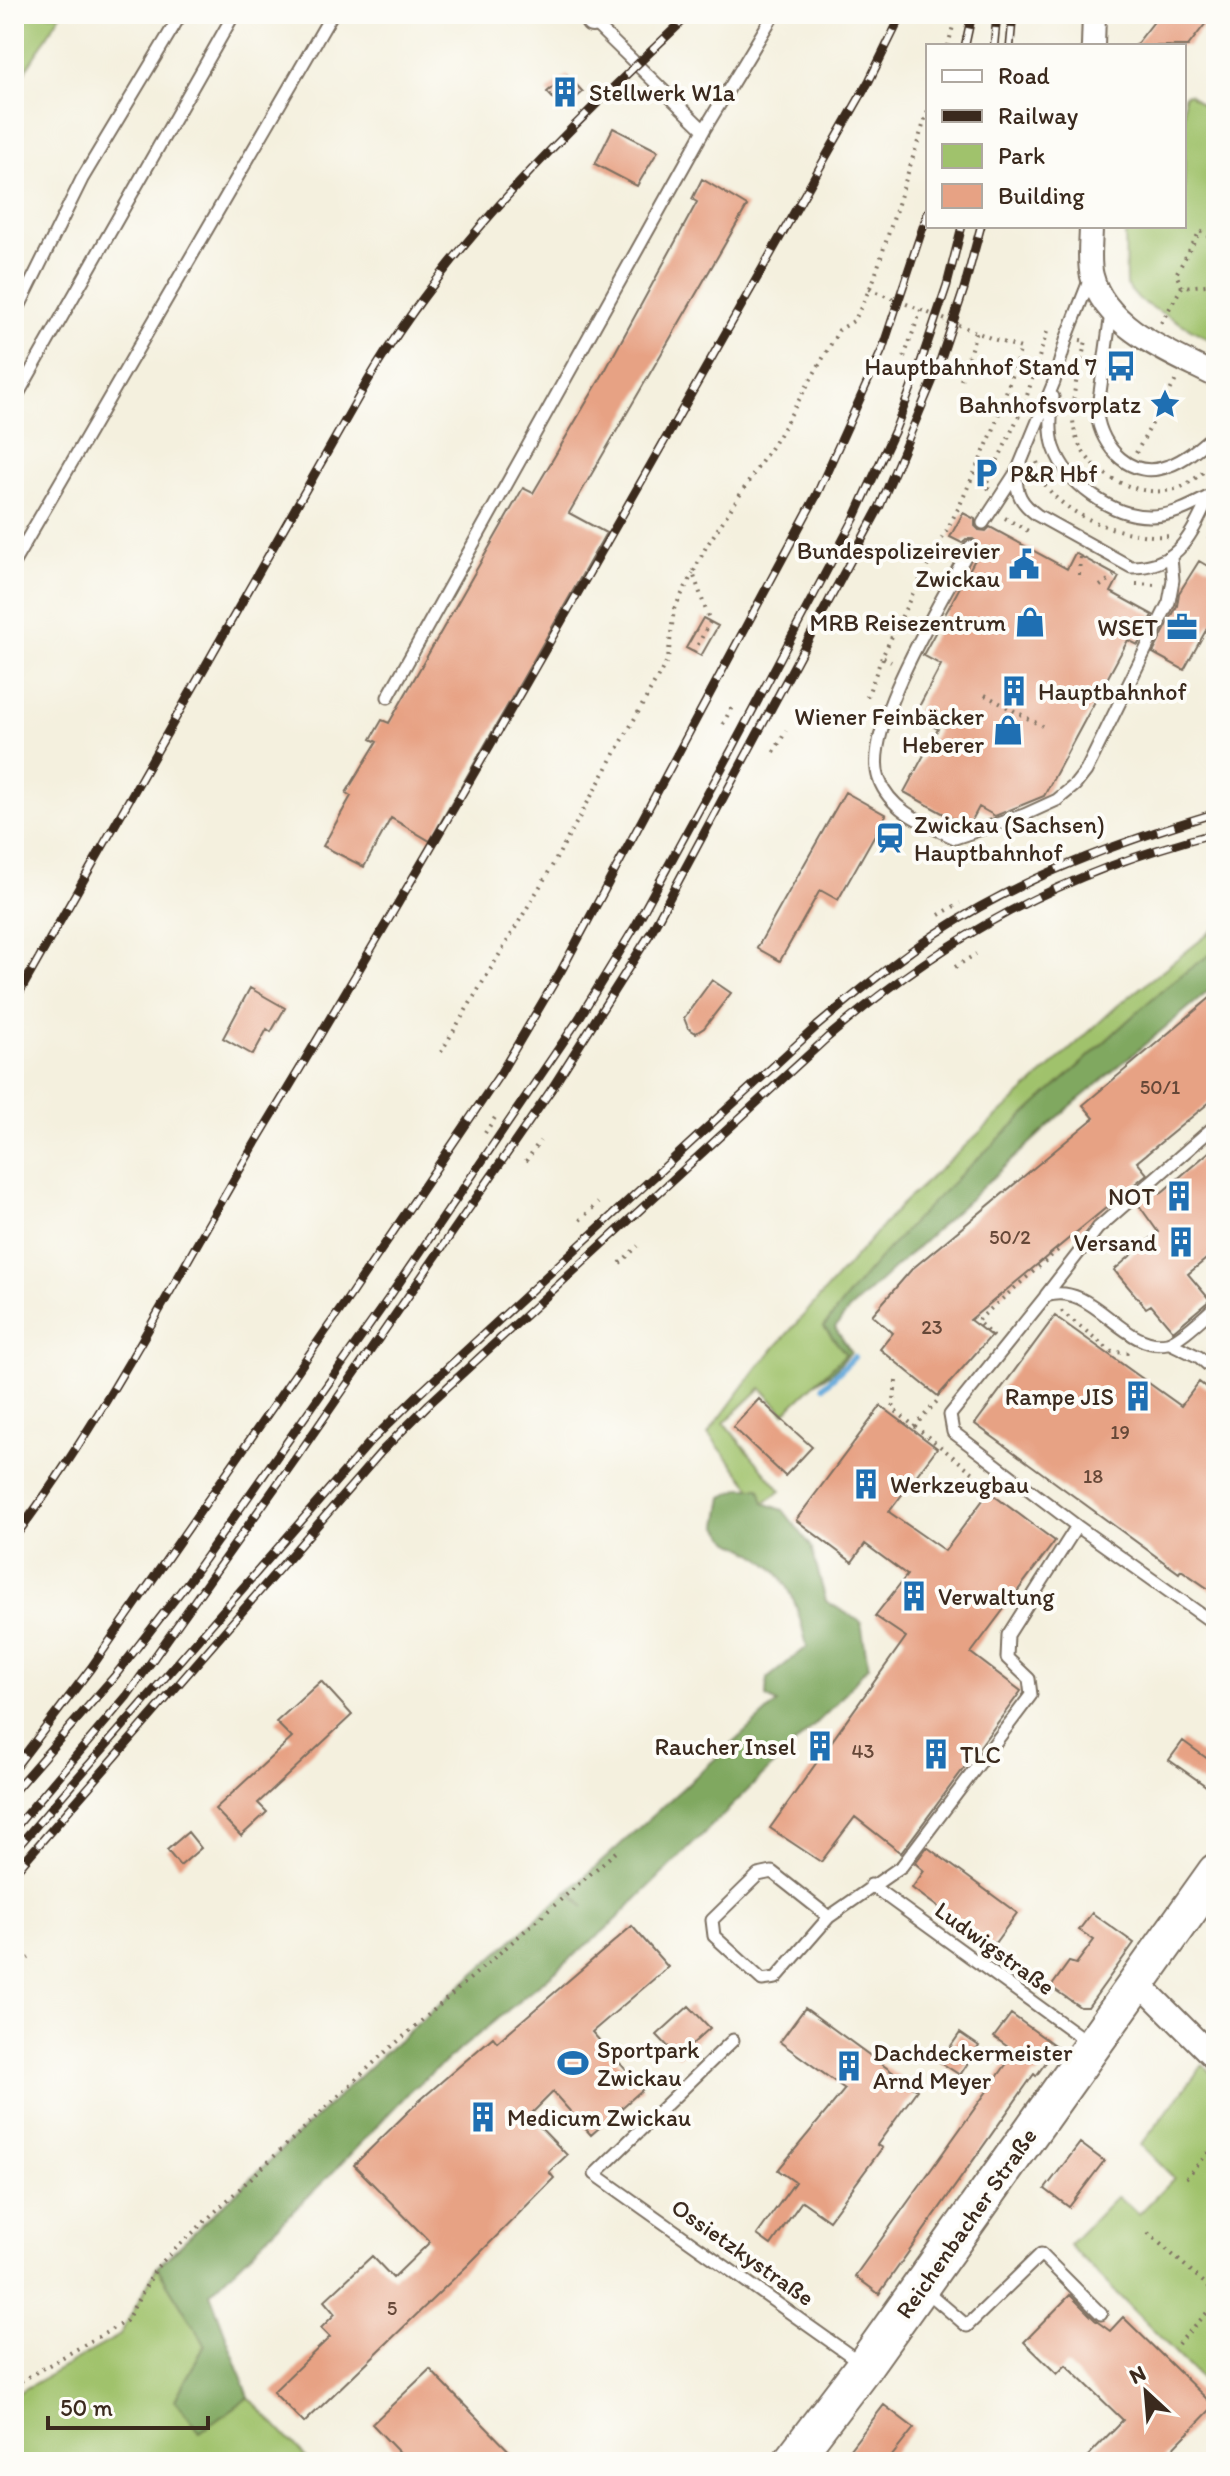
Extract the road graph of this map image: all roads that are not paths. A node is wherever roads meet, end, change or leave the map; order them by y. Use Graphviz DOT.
graph roads {
  1 [pos="181,14"];
  2 [pos="234,14"];
  3 [pos="332,14"];
  4 [pos="774,14"];
  5 [pos="1094,14"];
  6 [pos="590,16"];
  7 [pos="1093,44"];
  8 [pos="704,130"];
  9 [pos="1091,228"];
  10 [pos="1091,276"];
  11 [pos="1111,312"];
  12 [pos="14,317"];
  13 [pos="1216,376"];
  14 [pos="1054,382"];
  15 [pos="14,401"];
  16 [pos="1216,433"];
  17 [pos="1016,474"];
  18 [pos="1213,493"];
  19 [pos="983,523"];
  20 [pos="970,547"];
  21 [pos="1171,557"];
  22 [pos="14,562"];
  23 [pos="388,697"];
  24 [pos="1216,1125"];
  25 [pos="1046,1296"];
  26 [pos="1216,1306"];
  27 [pos="1170,1343"];
  28 [pos="1216,1372"];
  29 [pos="1077,1526"];
  30 [pos="1216,1625"];
  31 [pos="1216,1872"];
  32 [pos="871,1885"];
  33 [pos="829,1917"];
  34 [pos="1138,1982"];
  35 [pos="733,2040"];
  36 [pos="1092,2045"];
  37 [pos="1216,2060"];
  38 [pos="921,2286"];
  39 [pos="1101,2314"];
  40 [pos="864,2366"];
  41 [pos="791,2462"];
  1 -- 12 [label="lane"];
  2 -- 15 [label="lane"];
  3 -- 22 [label="lane"];
  4 -- 8 [label="lane"];
  5 -- 7 [label="street"];
  6 -- 8 [label="lane"];
  8 -- 23 [label="lane"];
  9 -- 10 [label="street"];
  10 -- 11 [label="street"];
  10 -- 14 [label="lane"];
  11 -- 13 [label="street"];
  11 -- 16 [label="lane"];
  14 -- 17 [label="lane"];
  14 -- 18 [label="lane"];
  17 -- 19 [label="lane"];
  17 -- 21 [label="lane"];
  18 -- 21 [label="lane"];
  20 -- 21 [label="lane"];
  24 -- 25 [label="lane"];
  25 -- 27 [label="lane"];
  25 -- 29 [label="lane"];
  26 -- 27 [label="lane"];
  27 -- 28 [label="lane"];
  29 -- 30 [label="lane"];
  29 -- 32 [label="lane"];
  31 -- 34 [label="main road, Reichenbacher Straße"];
  32 -- 33 [label="lane"];
  32 -- 36 [label="lane, Ludwigstraße"];
  33 -- 33 [label="lane"];
  34 -- 36 [label="main road, Reichenbacher Straße"];
  34 -- 37 [label="street"];
  35 -- 40 [label="lane, Ossietzkystraße"];
  36 -- 38 [label="main road, Reichenbacher Straße"];
  38 -- 39 [label="lane"];
  38 -- 40 [label="main road, Reichenbacher Straße"];
  40 -- 41 [label="main road, Reichenbacher Straße"];
}
